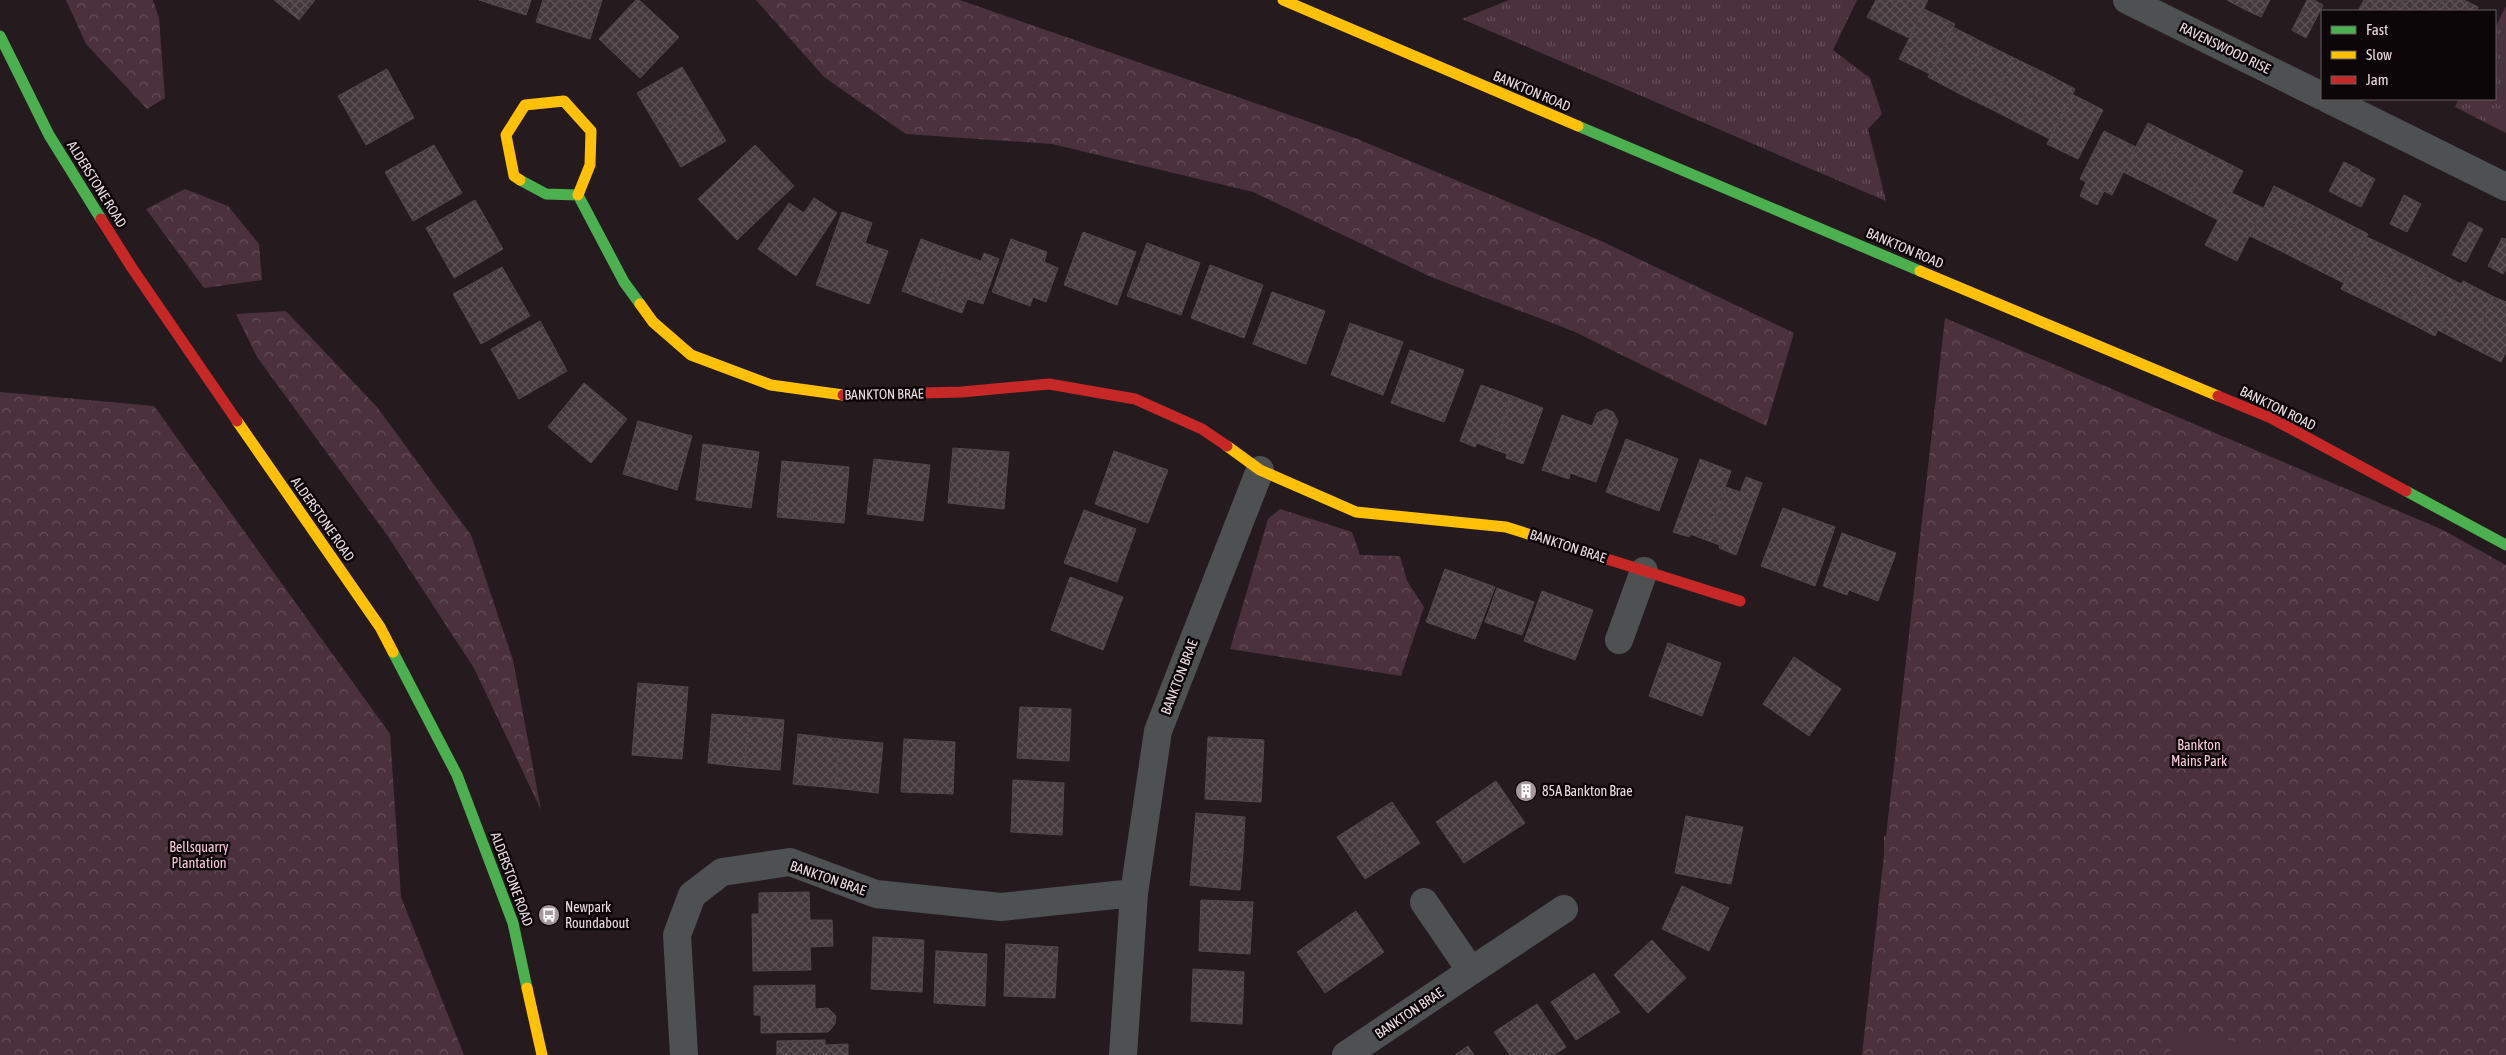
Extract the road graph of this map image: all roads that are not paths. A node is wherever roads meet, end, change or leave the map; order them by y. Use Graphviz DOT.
graph roads {
  1 [pos="1283,0"];
  2 [pos="2127,0"];
  3 [pos="0,36"];
  4 [pos="2321,96"];
  5 [pos="2330,100"];
  6 [pos="2506,187"];
  7 [pos="578,195"];
  8 [pos="1260,470"];
  9 [pos="2506,545"];
  10 [pos="1644,570"];
  11 [pos="1740,601"];
  12 [pos="1619,640"];
  13 [pos="1134,893"];
  14 [pos="1424,902"];
  15 [pos="1564,909"];
  16 [pos="1471,971"];
  17 [pos="542,1055"];
  18 [pos="684,1055"];
  19 [pos="1123,1055"];
  20 [pos="1346,1055"];
  1 -- 9 [label="street, BANKTON ROAD"];
  2 -- 4 [label="street, RAVENSWOOD RISE"];
  3 -- 17 [label="street, ALDERSTONE ROAD"];
  5 -- 6 [label="street"];
  7 -- 7 [label="street"];
  7 -- 8 [label="street, BANKTON BRAE"];
  8 -- 10 [label="street, BANKTON BRAE"];
  8 -- 13 [label="street, BANKTON BRAE"];
  10 -- 11 [label="street, BANKTON BRAE"];
  10 -- 12 [label="street"];
  13 -- 18 [label="street, BANKTON BRAE"];
  13 -- 19 [label="street, BANKTON BRAE"];
  14 -- 16 [label="street"];
  15 -- 16 [label="street, BANKTON BRAE"];
  16 -- 20 [label="street, BANKTON BRAE"];
}
